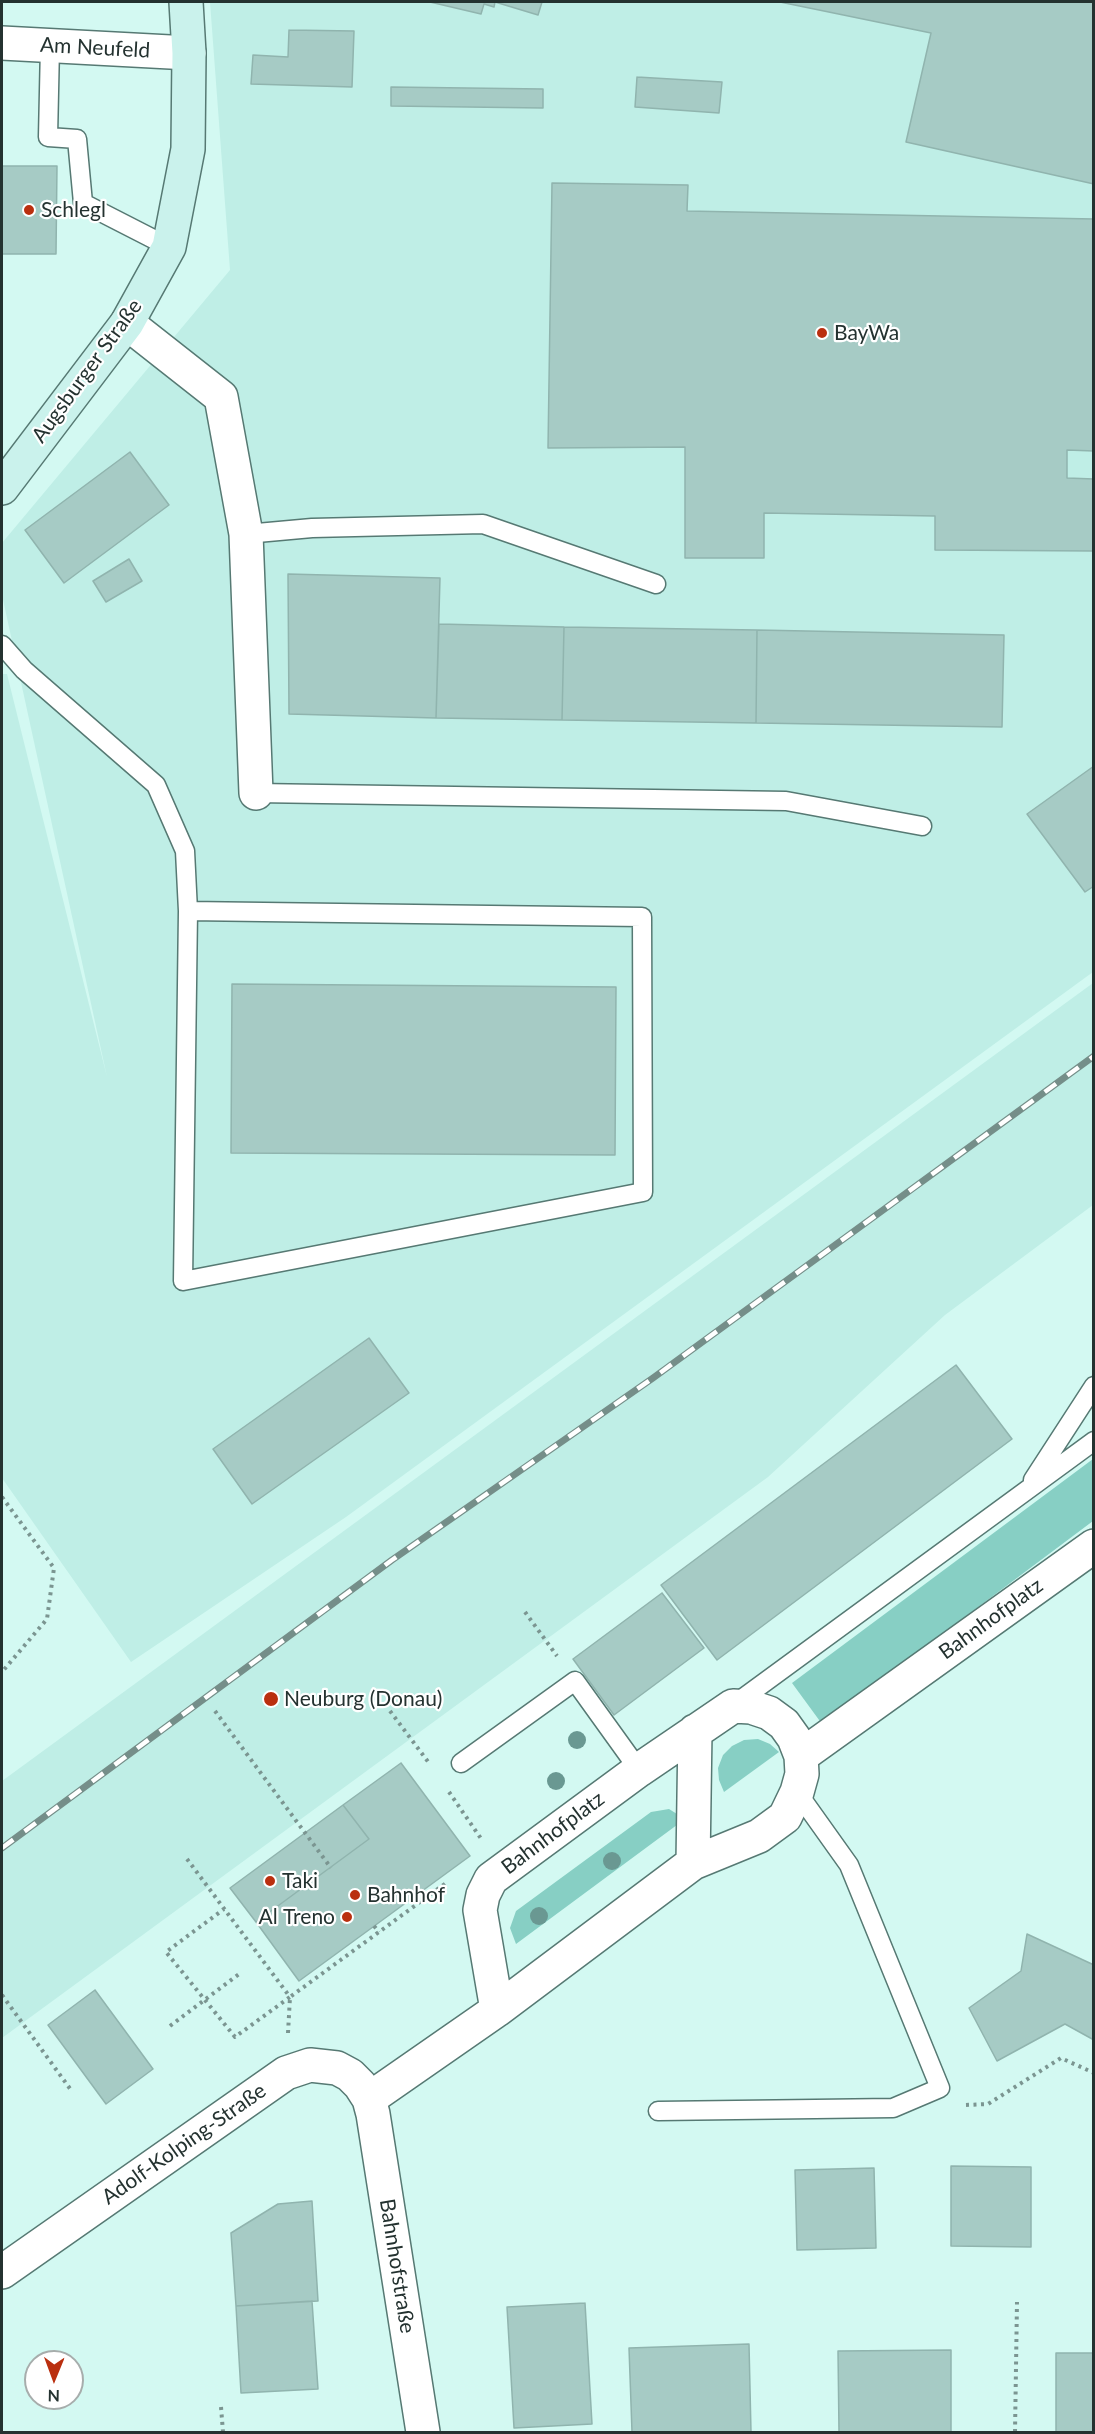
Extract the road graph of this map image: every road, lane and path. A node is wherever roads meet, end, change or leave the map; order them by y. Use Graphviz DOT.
graph roads {
  1 [pos="186,2"];
  2 [pos="2,43"];
  3 [pos="50,45"];
  4 [pos="189,53"];
  5 [pos="169,246"];
  6 [pos="127,323"];
  7 [pos="2,488"];
  8 [pos="246,534"];
  9 [pos="656,584"];
  10 [pos="2,645"];
  11 [pos="256,794"];
  12 [pos="922,826"];
  13 [pos="188,911"];
  14 [pos="1094,1386"];
  15 [pos="1094,1441"];
  16 [pos="1027,1490"];
  17 [pos="2,1497"];
  18 [pos="1094,1546"];
  19 [pos="525,1612"];
  20 [pos="2,1672"];
  21 [pos="575,1681"];
  22 [pos="733,1706"];
  23 [pos="215,1711"];
  24 [pos="390,1711"];
  25 [pos="695,1731"];
  26 [pos="801,1756"];
  27 [pos="461,1763"];
  28 [pos="639,1770"];
  29 [pos="435,1771"];
  30 [pos="447,1788"];
  31 [pos="797,1792"];
  32 [pos="484,1843"];
  33 [pos="187,1859"];
  34 [pos="693,1863"];
  35 [pos="331,1868"];
  36 [pos="453,1878"];
  37 [pos="224,1910"];
  38 [pos="374,1926"];
  39 [pos="379,1932"];
  40 [pos="239,1974"];
  41 [pos="2,1995"];
  42 [pos="290,1996"];
  43 [pos="204,2001"];
  44 [pos="497,2010"];
  45 [pos="170,2026"];
  46 [pos="286,2073"];
  47 [pos="1094,2073"];
  48 [pos="71,2090"];
  49 [pos="369,2099"];
  50 [pos="964,2105"];
  51 [pos="658,2111"];
  52 [pos="2,2271"];
  53 [pos="1017,2302"];
  54 [pos="221,2407"];
  55 [pos="223,2433"];
  56 [pos="423,2433"];
  57 [pos="1015,2433"];
  1 -- 4 [label="main road, Augsburger Straße"];
  2 -- 3 [label="street, Am Neufeld"];
  3 -- 4 [label="street, Am Neufeld"];
  3 -- 5 [label="lane"];
  4 -- 5 [label="main road, Augsburger Straße"];
  5 -- 6 [label="main road, Augsburger Straße"];
  6 -- 7 [label="main road, Augsburger Straße"];
  6 -- 8 [label="street"];
  8 -- 9 [label="lane"];
  8 -- 11 [label="street"];
  10 -- 13 [label="lane"];
  11 -- 12 [label="lane"];
  13 -- 13 [label="lane"];
  14 -- 16 [label="lane"];
  15 -- 16 [label="lane"];
  16 -- 22 [label="lane"];
  17 -- 20 [label="path"];
  18 -- 26 [label="street, Bahnhofplatz"];
  19 -- 21 [label="path"];
  21 -- 27 [label="lane"];
  21 -- 28 [label="lane"];
  22 -- 25 [label="street, Bahnhofplatz"];
  22 -- 26 [label="street"];
  23 -- 35 [label="path"];
  24 -- 29 [label="path"];
  25 -- 28 [label="street, Bahnhofplatz"];
  25 -- 34 [label="street"];
  26 -- 31 [label="street"];
  28 -- 44 [label="street, Bahnhofplatz"];
  30 -- 32 [label="path"];
  31 -- 34 [label="street"];
  31 -- 51 [label="lane"];
  33 -- 37 [label="path"];
  34 -- 44 [label="street"];
  36 -- 39 [label="path"];
  37 -- 42 [label="path"];
  37 -- 43 [label="path"];
  38 -- 39 [label="path"];
  39 -- 42 [label="path"];
  40 -- 43 [label="path"];
  41 -- 48 [label="path"];
  42 -- 43 [label="path"];
  42 -- 46 [label="path"];
  43 -- 45 [label="path"];
  44 -- 49 [label="street"];
  46 -- 49 [label="street, Adolf-Kolping-Straße"];
  46 -- 52 [label="street, Adolf-Kolping-Straße"];
  47 -- 50 [label="path"];
  49 -- 56 [label="street, Bahnhofstraße"];
  53 -- 57 [label="path"];
  54 -- 55 [label="path"];
}
